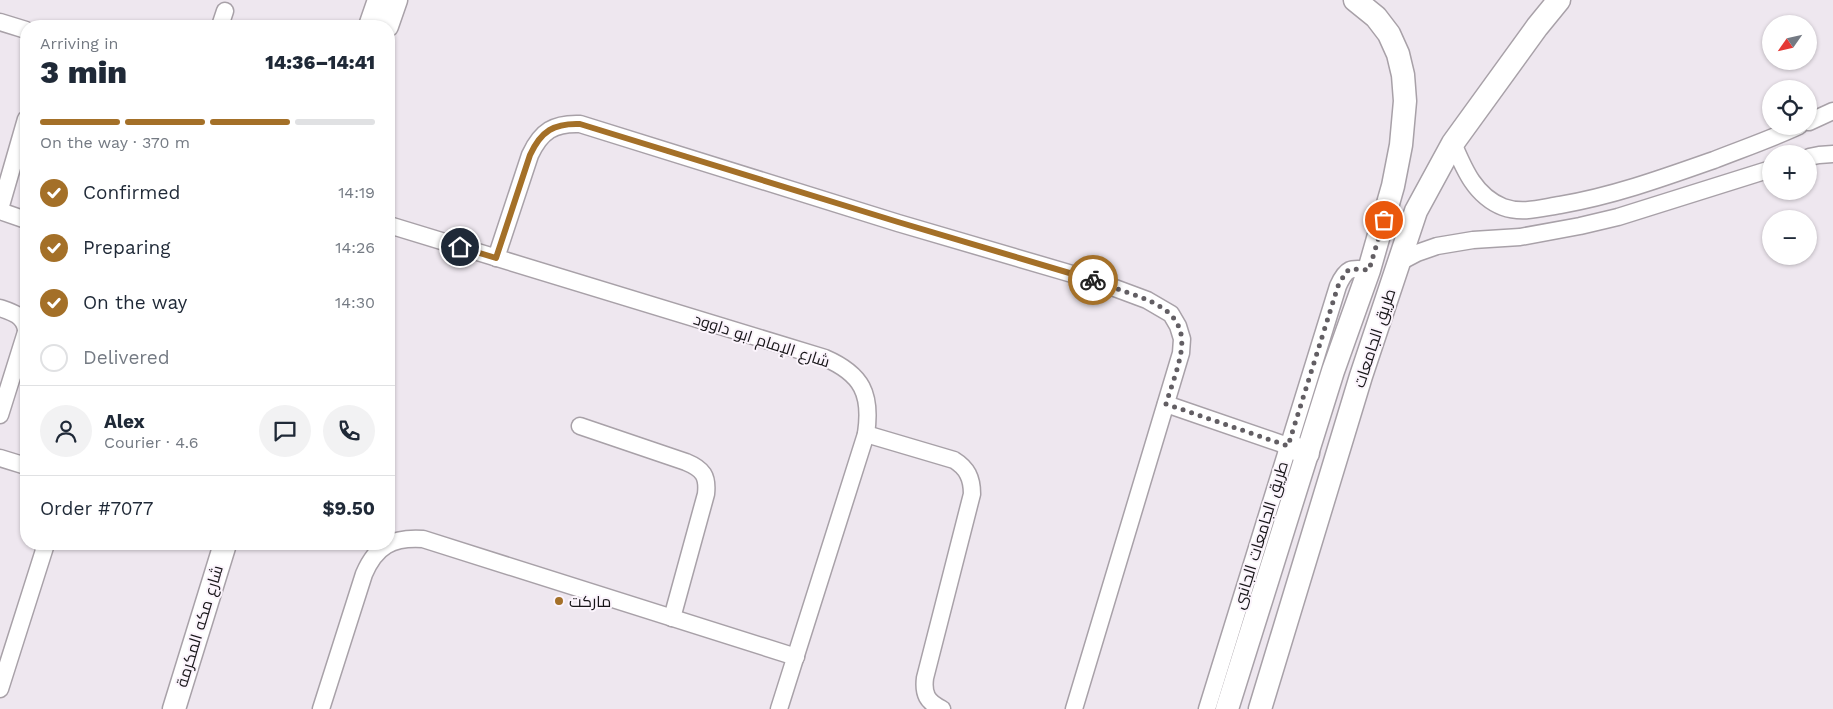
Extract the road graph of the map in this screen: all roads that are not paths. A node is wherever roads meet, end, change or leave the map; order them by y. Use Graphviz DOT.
graph roads {
  1 [pos="379,0"];
  2 [pos="396,0"];
  3 [pos="1355,0"];
  4 [pos="1559,0"];
  5 [pos="372,20"];
  6 [pos="389,20"];
  7 [pos="0,22"];
  8 [pos="20,28"];
  9 [pos="1833,111"];
  10 [pos="1817,118"];
  11 [pos="1776,135"];
  12 [pos="20,140"];
  13 [pos="1453,143"];
  14 [pos="1833,154"];
  15 [pos="1817,155"];
  16 [pos="1762,172"];
  17 [pos="1612,194"];
  18 [pos="0,210"];
  19 [pos="1618,217"];
  20 [pos="20,218"];
  21 [pos="395,227"];
  22 [pos="496,258"];
  23 [pos="1369,270"];
  24 [pos="1396,271"];
  25 [pos="0,308"];
  26 [pos="20,317"];
  27 [pos="20,368"];
  28 [pos="1166,404"];
  29 [pos="0,414"];
  30 [pos="580,426"];
  31 [pos="866,434"];
  32 [pos="1298,449"];
  33 [pos="0,458"];
  34 [pos="20,464"];
  35 [pos="395,541"];
  36 [pos="44,550"];
  37 [pos="208,550"];
  38 [pos="223,550"];
  39 [pos="379,550"];
  40 [pos="672,618"];
  41 [pos="6,649"];
  42 [pos="796,657"];
  43 [pos="0,689"];
  44 [pos="158,709"];
  45 [pos="174,709"];
  46 [pos="322,709"];
  47 [pos="779,709"];
  48 [pos="942,709"];
  49 [pos="1074,709"];
  50 [pos="1207,709"];
  51 [pos="1227,709"];
  52 [pos="1260,709"];
  1 -- 5 [label="main road"];
  2 -- 6 [label="main road"];
  3 -- 23 [label="main road, طريق الجامعات"];
  4 -- 13 [label="main road, طريق الجامعات"];
  7 -- 8 [label="street"];
  9 -- 10 [label="street"];
  11 -- 17 [label="street"];
  12 -- 18 [label="street"];
  13 -- 17 [label="street"];
  13 -- 24 [label="main road, طريق الجامعات"];
  14 -- 15 [label="street"];
  16 -- 19 [label="street"];
  17 -- 19 [label="street"];
  18 -- 20 [label="street"];
  19 -- 24 [label="street"];
  21 -- 22 [label="street, شارع الإمام ابو داوود"];
  22 -- 28 [label="street"];
  22 -- 31 [label="street, شارع الإمام ابو داوود"];
  23 -- 24 [label="main road"];
  23 -- 32 [label="main road, طريق الجامعات"];
  24 -- 52 [label="main road, طريق الجامعات"];
  25 -- 26 [label="street"];
  27 -- 29 [label="street"];
  28 -- 32 [label="street"];
  28 -- 49 [label="street"];
  30 -- 40 [label="street"];
  31 -- 42 [label="street, شارع الإمام ابو داوود"];
  31 -- 48 [label="street"];
  32 -- 50 [label="street, طريق الجامعات الجانبى"];
  32 -- 51 [label="main road, طريق الجامعات"];
  33 -- 34 [label="street"];
  35 -- 40 [label="street"];
  36 -- 41 [label="street"];
  37 -- 44 [label="main road, شارع مكه المكرمة"];
  38 -- 45 [label="main road, شارع مكه المكرمة"];
  39 -- 46 [label="street"];
  40 -- 42 [label="street"];
  41 -- 43 [label="street"];
  42 -- 47 [label="street, شارع الإمام ابو داوود"];
}
